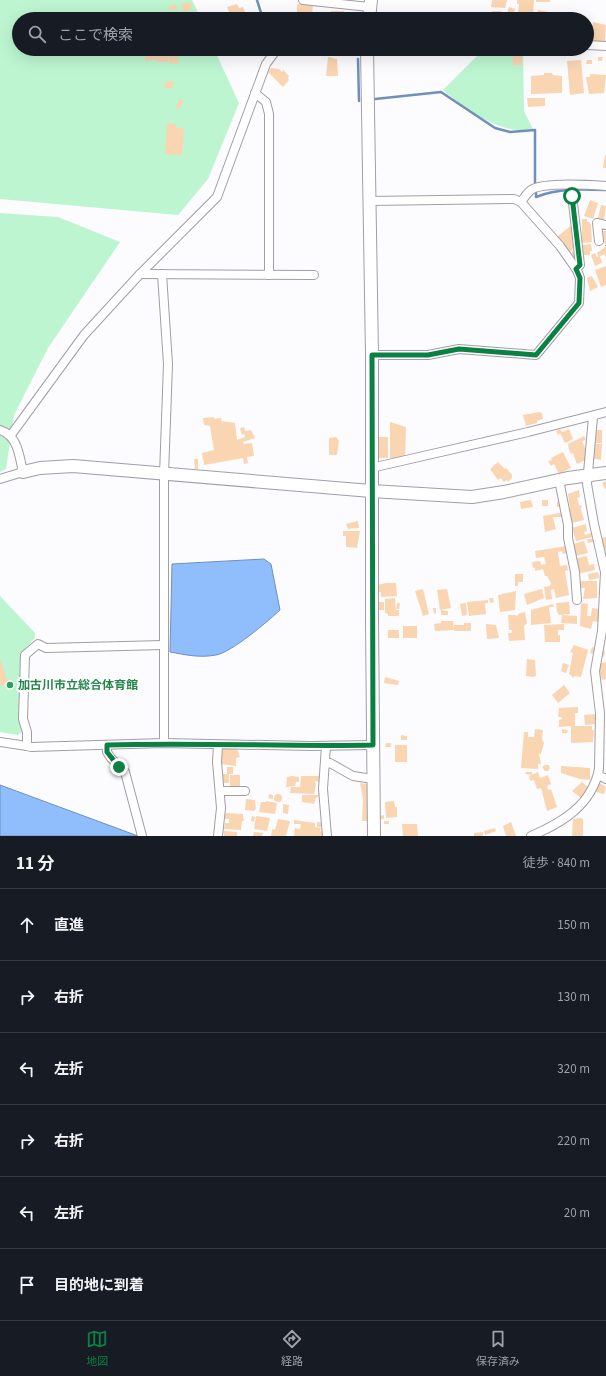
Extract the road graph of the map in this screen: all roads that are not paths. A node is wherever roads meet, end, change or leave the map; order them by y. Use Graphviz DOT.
graph roads {
  1 [pos="303,0"];
  2 [pos="370,9"];
  3 [pos="594,45"];
  4 [pos="606,46"];
  5 [pos="272,56"];
  6 [pos="367,56"];
  7 [pos="255,93"];
  8 [pos="606,186"];
  9 [pos="571,189"];
  10 [pos="369,201"];
  11 [pos="521,202"];
  12 [pos="606,225"];
  13 [pos="599,241"];
  14 [pos="576,269"];
  15 [pos="140,274"];
  16 [pos="162,274"];
  17 [pos="269,275"];
  18 [pos="314,275"];
  19 [pos="372,355"];
  20 [pos="606,412"];
  21 [pos="593,417"];
  22 [pos="0,430"];
  23 [pos="11,434"];
  24 [pos="371,468"];
  25 [pos="23,472"];
  26 [pos="606,473"];
  27 [pos="164,475"];
  28 [pos="588,476"];
  29 [pos="0,479"];
  30 [pos="559,480"];
  31 [pos="372,491"];
  32 [pos="577,600"];
  33 [pos="163,646"];
  34 [pos="606,660"];
  35 [pos="597,663"];
  36 [pos="0,742"];
  37 [pos="164,743"];
  38 [pos="218,744"];
  39 [pos="107,745"];
  40 [pos="373,745"];
  41 [pos="27,746"];
  42 [pos="326,746"];
  43 [pos="324,764"];
  44 [pos="598,775"];
  45 [pos="373,779"];
  46 [pos="606,779"];
  47 [pos="220,791"];
  48 [pos="244,791"];
  49 [pos="142,836"];
  50 [pos="218,836"];
  51 [pos="326,836"];
  52 [pos="374,836"];
  53 [pos="531,836"];
  1 -- 2 [label="street"];
  3 -- 4 [label="street"];
  5 -- 7 [label="street"];
  6 -- 10 [label="street"];
  7 -- 15 [label="street"];
  7 -- 17 [label="street"];
  8 -- 9 [label="street"];
  9 -- 11 [label="street"];
  9 -- 14 [label="street"];
  10 -- 11 [label="street"];
  10 -- 19 [label="street"];
  11 -- 14 [label="street"];
  12 -- 13 [label="street"];
  14 -- 19 [label="street"];
  15 -- 16 [label="street"];
  15 -- 23 [label="street"];
  16 -- 17 [label="street"];
  16 -- 27 [label="street"];
  17 -- 18 [label="street"];
  19 -- 24 [label="street"];
  20 -- 21 [label="street"];
  21 -- 24 [label="street"];
  21 -- 28 [label="street"];
  22 -- 23 [label="street"];
  23 -- 25 [label="street"];
  24 -- 31 [label="street"];
  25 -- 27 [label="street"];
  25 -- 29 [label="street"];
  26 -- 28 [label="street"];
  27 -- 31 [label="street"];
  27 -- 33 [label="street"];
  28 -- 30 [label="street"];
  28 -- 35 [label="street"];
  30 -- 31 [label="street"];
  30 -- 32 [label="street"];
  31 -- 40 [label="street"];
  33 -- 37 [label="street"];
  33 -- 41 [label="street"];
  34 -- 35 [label="street"];
  35 -- 44 [label="street"];
  36 -- 41 [label="street"];
  37 -- 38 [label="street"];
  37 -- 39 [label="street"];
  38 -- 42 [label="street"];
  38 -- 47 [label="street"];
  39 -- 41 [label="street"];
  39 -- 49 [label="street"];
  40 -- 42 [label="street"];
  40 -- 45 [label="street"];
  42 -- 43 [label="street"];
  43 -- 45 [label="street"];
  43 -- 51 [label="street"];
  44 -- 46 [label="street"];
  44 -- 53 [label="street"];
  45 -- 52 [label="street"];
  47 -- 48 [label="street"];
  47 -- 50 [label="street"];
}
